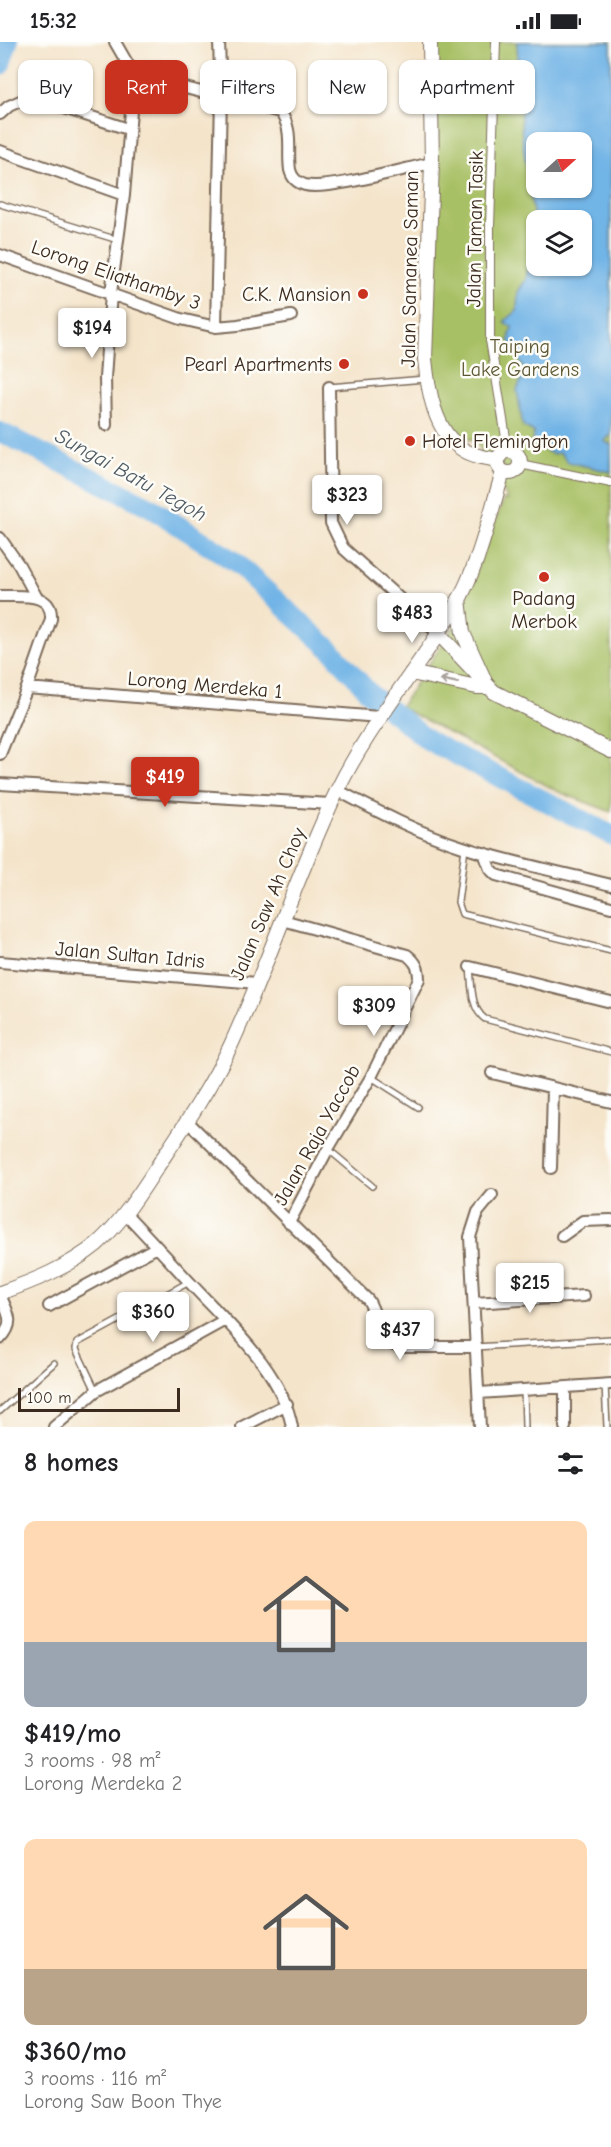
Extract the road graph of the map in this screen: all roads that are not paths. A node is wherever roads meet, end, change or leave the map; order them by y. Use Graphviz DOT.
graph roads {
  1 [pos="115,42"];
  2 [pos="219,42"];
  3 [pos="430,42"];
  4 [pos="496,42"];
  5 [pos="125,60"];
  6 [pos="220,60"];
  7 [pos="0,114"];
  8 [pos="130,114"];
  9 [pos="221,114"];
  10 [pos="282,114"];
  11 [pos="128,129"];
  12 [pos="0,151"];
  13 [pos="432,163"];
  14 [pos="124,195"];
  15 [pos="0,204"];
  16 [pos="118,240"];
  17 [pos="0,255"];
  18 [pos="111,293"];
  19 [pos="291,316"];
  20 [pos="216,327"];
  21 [pos="427,379"];
  22 [pos="328,387"];
  23 [pos="106,425"];
  24 [pos="503,461"];
  25 [pos="520,464"];
  26 [pos="611,483"];
  27 [pos="0,538"];
  28 [pos="0,596"];
  29 [pos="36,598"];
  30 [pos="459,599"];
  31 [pos="438,633"];
  32 [pos="411,673"];
  33 [pos="488,687"];
  34 [pos="27,688"];
  35 [pos="381,715"];
  36 [pos="611,751"];
  37 [pos="0,754"];
  38 [pos="0,784"];
  39 [pos="337,790"];
  40 [pos="331,804"];
  41 [pos="465,848"];
  42 [pos="484,853"];
  43 [pos="611,885"];
  44 [pos="611,907"];
  45 [pos="283,920"];
  46 [pos="611,951"];
  47 [pos="0,962"];
  48 [pos="470,966"];
  49 [pos="257,983"];
  50 [pos="611,1002"];
  51 [pos="611,1052"];
  52 [pos="492,1073"];
  53 [pos="371,1077"];
  54 [pos="553,1089"];
  55 [pos="611,1102"];
  56 [pos="418,1107"];
  57 [pos="187,1121"];
  58 [pos="328,1149"];
  59 [pos="551,1168"];
  60 [pos="372,1186"];
  61 [pos="492,1195"];
  62 [pos="125,1213"];
  63 [pos="611,1220"];
  64 [pos="289,1223"];
  65 [pos="562,1236"];
  66 [pos="157,1247"];
  67 [pos="189,1282"];
  68 [pos="0,1294"];
  69 [pos="584,1296"];
  70 [pos="474,1303"];
  71 [pos="49,1306"];
  72 [pos="225,1320"];
  73 [pos="0,1339"];
  74 [pos="611,1339"];
  75 [pos="475,1347"];
  76 [pos="54,1363"];
  77 [pos="608,1384"];
  78 [pos="565,1388"];
  79 [pos="524,1390"];
  80 [pos="96,1391"];
  81 [pos="478,1393"];
  82 [pos="287,1404"];
  83 [pos="0,1412"];
  84 [pos="54,1427"];
  85 [pos="242,1427"];
  86 [pos="292,1427"];
  87 [pos="480,1427"];
  88 [pos="525,1427"];
  89 [pos="565,1427"];
  90 [pos="607,1427"];
  1 -- 5 [label="street"];
  2 -- 6 [label="street"];
  3 -- 13 [label="street, Jalan Samanea Saman"];
  4 -- 24 [label="street, Jalan Taman Tasik"];
  7 -- 11 [label="street"];
  8 -- 11 [label="street"];
  9 -- 20 [label="street"];
  10 -- 13 [label="street"];
  11 -- 14 [label="street"];
  12 -- 14 [label="street"];
  13 -- 21 [label="street, Jalan Samanea Saman"];
  14 -- 16 [label="street"];
  15 -- 16 [label="lane"];
  16 -- 18 [label="street"];
  17 -- 18 [label="street, Lorong Eliathamby 3"];
  18 -- 20 [label="street, Lorong Eliathamby 3"];
  18 -- 23 [label="street"];
  19 -- 20 [label="street, Lorong Eliathamby 3"];
  21 -- 22 [label="lane"];
  21 -- 24 [label="street, Jalan Samanea Saman"];
  22 -- 31 [label="street"];
  24 -- 25 [label="street"];
  24 -- 30 [label="street, Jalan Saw Ah Choy"];
  25 -- 26 [label="street"];
  27 -- 29 [label="street"];
  28 -- 29 [label="street"];
  29 -- 34 [label="street"];
  30 -- 31 [label="street, Jalan Saw Ah Choy"];
  30 -- 33 [label="street"];
  31 -- 32 [label="street, Jalan Saw Ah Choy"];
  31 -- 33 [label="street"];
  33 -- 32 [label="street, one-way"];
  32 -- 35 [label="street, Jalan Saw Ah Choy"];
  33 -- 36 [label="street"];
  34 -- 35 [label="street, Lorong Merdeka 1"];
  34 -- 37 [label="street"];
  35 -- 39 [label="street, Jalan Saw Ah Choy"];
  38 -- 40 [label="street"];
  39 -- 40 [label="street, Jalan Saw Ah Choy"];
  39 -- 41 [label="street"];
  40 -- 45 [label="street, Jalan Saw Ah Choy"];
  41 -- 42 [label="street"];
  41 -- 46 [label="lane"];
  42 -- 43 [label="street"];
  42 -- 44 [label="street"];
  45 -- 49 [label="street, Jalan Saw Ah Choy"];
  45 -- 53 [label="street, Jalan Raja Yaccob"];
  47 -- 49 [label="street, Jalan Sultan Idris"];
  48 -- 50 [label="street"];
  48 -- 51 [label="lane"];
  49 -- 57 [label="street, Jalan Saw Ah Choy"];
  52 -- 54 [label="street"];
  53 -- 56 [label="lane"];
  53 -- 58 [label="street, Jalan Raja Yaccob"];
  54 -- 55 [label="street"];
  54 -- 59 [label="street"];
  57 -- 62 [label="street, Jalan Saw Ah Choy"];
  57 -- 64 [label="street, Jalan Raja Yaccob"];
  58 -- 60 [label="lane"];
  58 -- 64 [label="street, Jalan Raja Yaccob"];
  61 -- 70 [label="street"];
  62 -- 66 [label="street"];
  62 -- 68 [label="street, Jalan Saw Ah Choy"];
  63 -- 65 [label="street"];
  64 -- 75 [label="street, Jalan Raja Yaccob"];
  66 -- 67 [label="street"];
  66 -- 71 [label="street"];
  67 -- 72 [label="street"];
  67 -- 80 [label="lane"];
  68 -- 73 [label="street"];
  69 -- 70 [label="street"];
  70 -- 75 [label="street"];
  72 -- 80 [label="street"];
  72 -- 82 [label="street"];
  74 -- 75 [label="lane"];
  75 -- 81 [label="street"];
  76 -- 83 [label="lane"];
  77 -- 78 [label="street"];
  77 -- 90 [label="lane"];
  78 -- 79 [label="street"];
  78 -- 89 [label="street"];
  79 -- 81 [label="street"];
  79 -- 88 [label="lane"];
  80 -- 84 [label="street"];
  81 -- 87 [label="street"];
  82 -- 85 [label="street"];
  82 -- 86 [label="street"];
}
